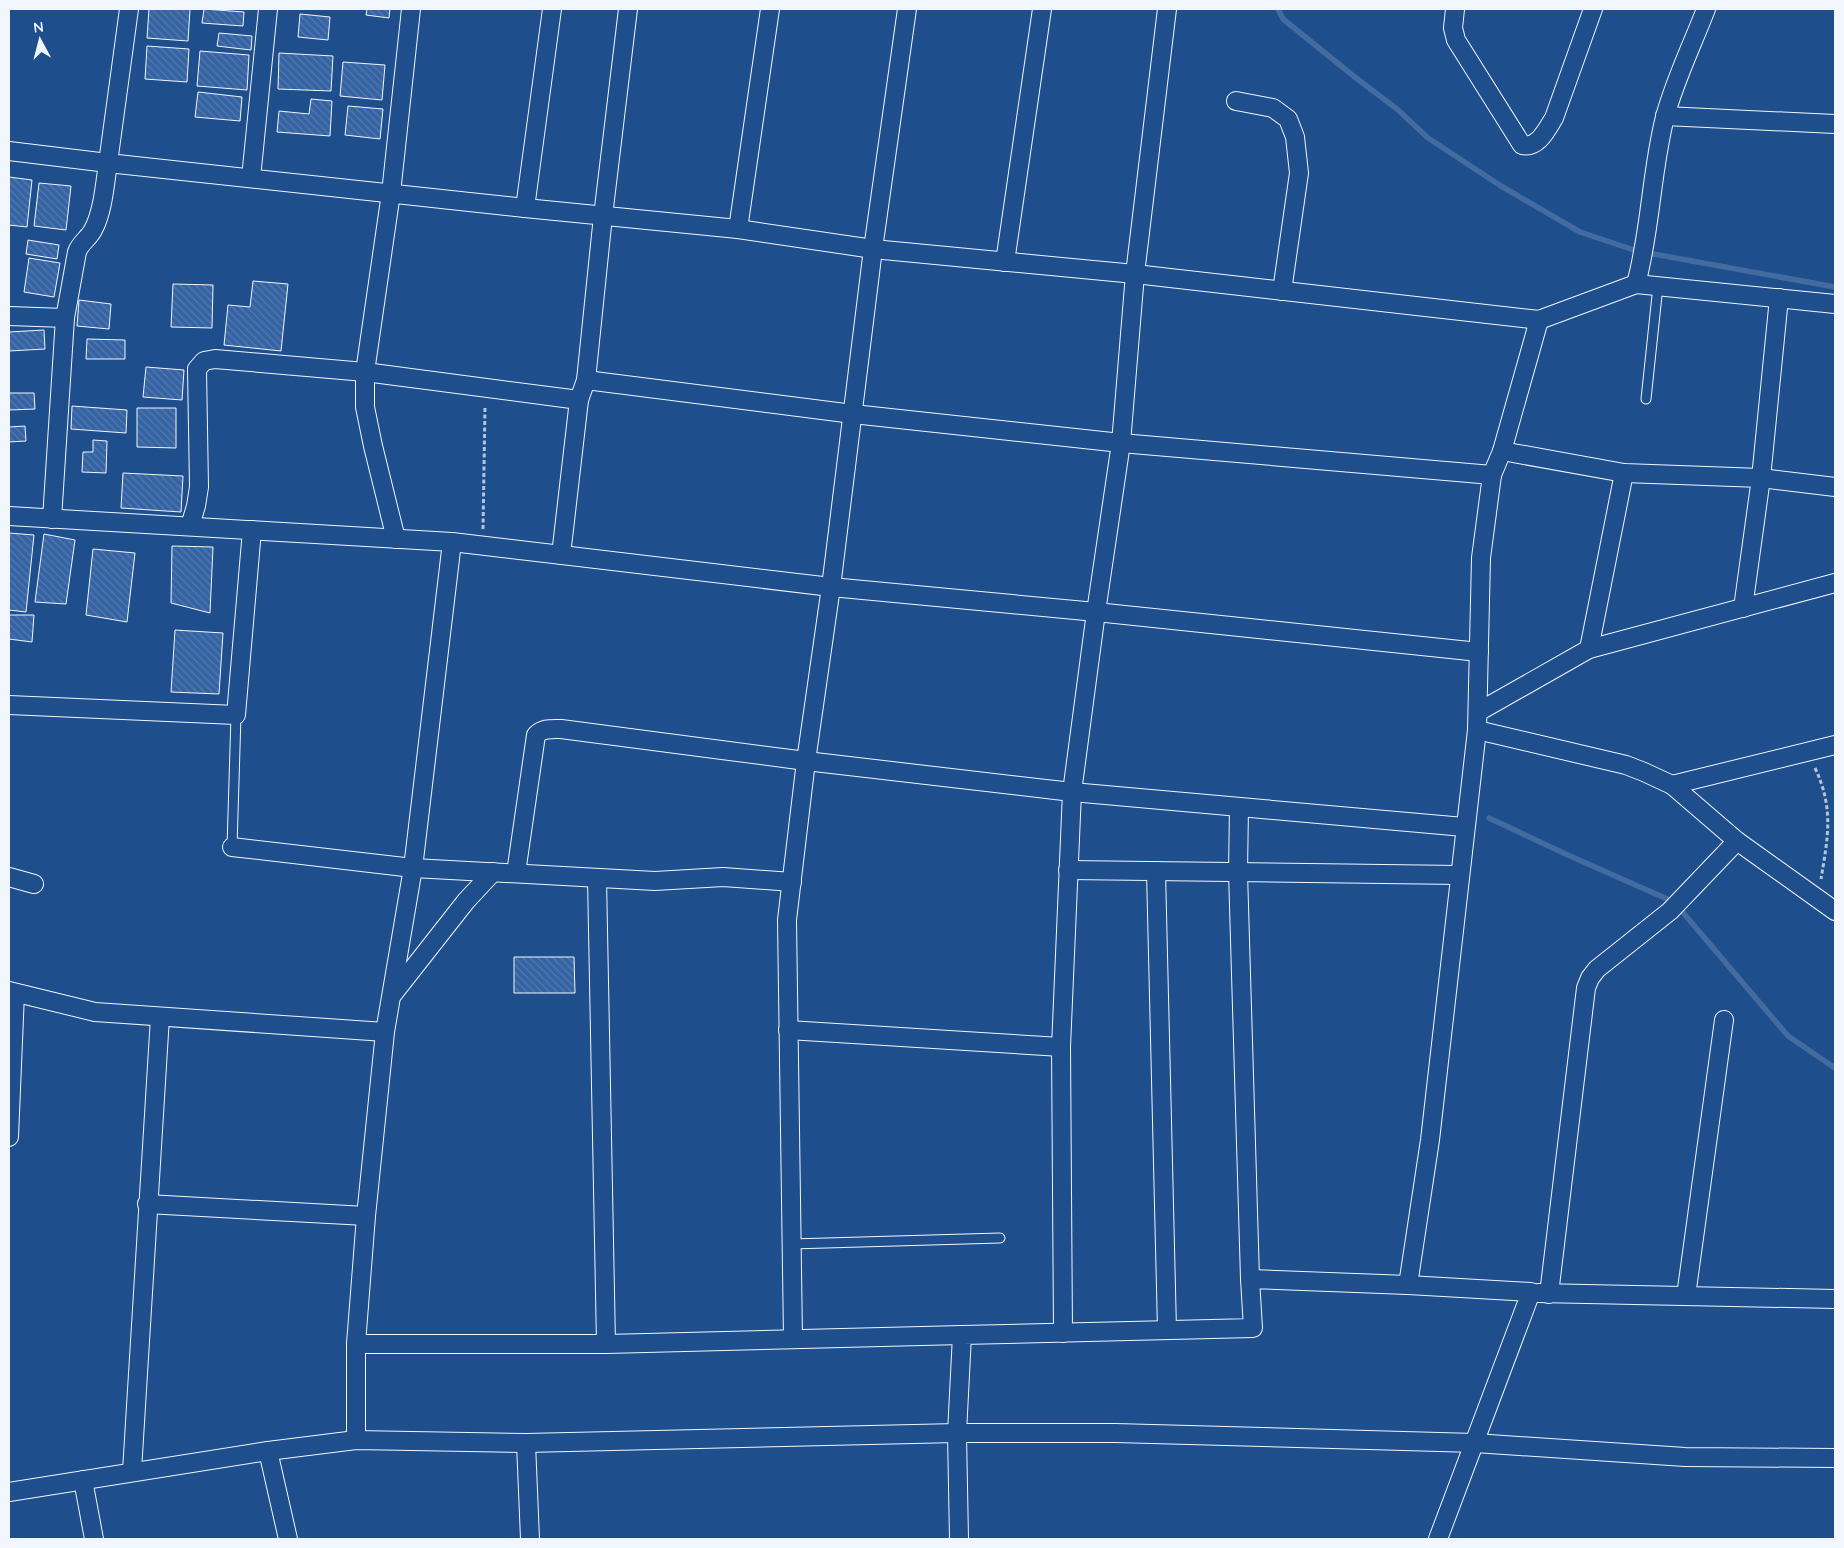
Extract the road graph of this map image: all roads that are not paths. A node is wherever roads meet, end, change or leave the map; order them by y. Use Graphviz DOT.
graph roads {
  1 [pos="129,9"];
  2 [pos="268,9"];
  3 [pos="411,9"];
  4 [pos="552,9"];
  5 [pos="628,9"];
  6 [pos="770,9"];
  7 [pos="907,9"];
  8 [pos="1042,9"];
  9 [pos="1167,9"];
  10 [pos="1455,9"];
  11 [pos="1593,9"];
  12 [pos="1706,9"];
  13 [pos="1236,101"];
  14 [pos="1665,116"];
  15 [pos="1835,124"];
  16 [pos="9,151"];
  17 [pos="108,162"];
  18 [pos="251,178"];
  19 [pos="391,193"];
  20 [pos="525,208"];
  21 [pos="603,216"];
  22 [pos="738,229"];
  23 [pos="873,249"];
  24 [pos="1005,262"];
  25 [pos="1134,274"];
  26 [pos="1636,284"];
  27 [pos="1658,286"];
  28 [pos="1282,291"];
  29 [pos="1779,298"];
  30 [pos="1835,304"];
  31 [pos="9,316"];
  32 [pos="65,318"];
  33 [pos="1539,320"];
  34 [pos="365,372"];
  35 [pos="586,380"];
  36 [pos="1646,399"];
  37 [pos="579,400"];
  38 [pos="853,414"];
  39 [pos="1121,443"];
  40 [pos="1502,451"];
  41 [pos="1624,473"];
  42 [pos="1492,475"];
  43 [pos="1761,478"];
  44 [pos="1835,487"];
  45 [pos="9,516"];
  46 [pos="52,518"];
  47 [pos="190,526"];
  48 [pos="252,530"];
  49 [pos="396,538"];
  50 [pos="452,542"];
  51 [pos="560,555"];
  52 [pos="1835,583"];
  53 [pos="831,587"];
  54 [pos="1742,608"];
  55 [pos="1096,612"];
  56 [pos="1589,649"];
  57 [pos="1479,652"];
  58 [pos="9,705"];
  59 [pos="1478,712"];
  60 [pos="236,714"];
  61 [pos="1476,730"];
  62 [pos="1835,744"];
  63 [pos="806,761"];
  64 [pos="1672,785"];
  65 [pos="1072,792"];
  66 [pos="1239,807"];
  67 [pos="1464,827"];
  68 [pos="1737,841"];
  69 [pos="232,847"];
  70 [pos="413,868"];
  71 [pos="1068,870"];
  72 [pos="1156,871"];
  73 [pos="493,872"];
  74 [pos="1238,872"];
  75 [pos="516,874"];
  76 [pos="1459,876"];
  77 [pos="9,877"];
  78 [pos="597,878"];
  79 [pos="792,882"];
  80 [pos="34,884"];
  81 [pos="1835,911"];
  82 [pos="12,992"];
  83 [pos="391,997"];
  84 [pos="160,1017"];
  85 [pos="1724,1020"];
  86 [pos="788,1030"];
  87 [pos="385,1032"];
  88 [pos="1061,1047"];
  89 [pos="10,1084"];
  90 [pos="9,1137"];
  91 [pos="147,1204"];
  92 [pos="366,1216"];
  93 [pos="1000,1238"];
  94 [pos="791,1244"];
  95 [pos="1250,1279"];
  96 [pos="1408,1285"];
  97 [pos="1531,1292"];
  98 [pos="1549,1294"];
  99 [pos="1686,1296"];
  100 [pos="1835,1296"];
  101 [pos="1167,1330"];
  102 [pos="1063,1333"];
  103 [pos="962,1335"];
  104 [pos="793,1339"];
  105 [pos="356,1344"];
  106 [pos="606,1344"];
  107 [pos="957,1433"];
  108 [pos="356,1440"];
  109 [pos="526,1443"];
  110 [pos="1475,1443"];
  111 [pos="268,1451"];
  112 [pos="1835,1458"];
  113 [pos="132,1471"];
  114 [pos="83,1480"];
  115 [pos="9,1492"];
  116 [pos="94,1539"];
  117 [pos="288,1539"];
  118 [pos="530,1539"];
  119 [pos="959,1539"];
  120 [pos="1438,1539"];
  1 -- 17 [label="street"];
  2 -- 18 [label="street"];
  3 -- 19 [label="street"];
  4 -- 20 [label="street"];
  5 -- 21 [label="street"];
  6 -- 22 [label="street"];
  7 -- 23 [label="street"];
  8 -- 24 [label="street"];
  9 -- 25 [label="street"];
  10 -- 11 [label="street"];
  12 -- 14 [label="street"];
  13 -- 28 [label="street"];
  14 -- 15 [label="street"];
  14 -- 26 [label="street"];
  16 -- 17 [label="street"];
  17 -- 18 [label="street"];
  17 -- 32 [label="street"];
  18 -- 19 [label="street"];
  19 -- 20 [label="street"];
  19 -- 34 [label="street"];
  20 -- 21 [label="street"];
  21 -- 22 [label="street"];
  21 -- 35 [label="street"];
  22 -- 23 [label="street"];
  23 -- 24 [label="street"];
  23 -- 38 [label="street"];
  24 -- 25 [label="street"];
  25 -- 28 [label="street"];
  25 -- 39 [label="street"];
  26 -- 27 [label="street"];
  26 -- 33 [label="street"];
  27 -- 29 [label="street"];
  27 -- 36 [label="lane"];
  28 -- 33 [label="street"];
  29 -- 30 [label="street"];
  29 -- 43 [label="street"];
  31 -- 32 [label="street"];
  32 -- 46 [label="street"];
  33 -- 40 [label="street"];
  34 -- 37 [label="street"];
  34 -- 47 [label="street"];
  34 -- 49 [label="street"];
  35 -- 37 [label="street"];
  35 -- 38 [label="street"];
  37 -- 51 [label="street"];
  38 -- 39 [label="street"];
  38 -- 53 [label="street"];
  39 -- 42 [label="street"];
  39 -- 55 [label="street"];
  40 -- 41 [label="street"];
  40 -- 42 [label="street"];
  41 -- 43 [label="street"];
  41 -- 56 [label="street"];
  42 -- 57 [label="street"];
  43 -- 44 [label="street"];
  43 -- 54 [label="street"];
  45 -- 46 [label="street"];
  46 -- 47 [label="street"];
  47 -- 48 [label="street"];
  48 -- 49 [label="street"];
  48 -- 60 [label="street"];
  49 -- 50 [label="street"];
  50 -- 51 [label="street"];
  50 -- 70 [label="street"];
  51 -- 53 [label="street"];
  52 -- 54 [label="street"];
  53 -- 55 [label="street"];
  53 -- 63 [label="street"];
  54 -- 56 [label="street"];
  55 -- 57 [label="street"];
  55 -- 65 [label="street"];
  56 -- 59 [label="street"];
  57 -- 59 [label="street"];
  58 -- 60 [label="street"];
  59 -- 61 [label="street"];
  60 -- 69 [label="lane"];
  61 -- 64 [label="street"];
  61 -- 67 [label="street"];
  62 -- 64 [label="street"];
  63 -- 65 [label="street"];
  63 -- 75 [label="street"];
  63 -- 79 [label="street"];
  64 -- 68 [label="street"];
  65 -- 66 [label="street"];
  65 -- 71 [label="street"];
  66 -- 67 [label="street"];
  66 -- 74 [label="street"];
  67 -- 76 [label="street"];
  68 -- 81 [label="street"];
  68 -- 98 [label="street"];
  69 -- 70 [label="street"];
  70 -- 73 [label="street"];
  70 -- 83 [label="street"];
  71 -- 72 [label="street"];
  71 -- 88 [label="street"];
  72 -- 74 [label="street"];
  72 -- 101 [label="street"];
  73 -- 75 [label="street"];
  73 -- 83 [label="street"];
  74 -- 76 [label="street"];
  74 -- 95 [label="street"];
  75 -- 78 [label="street"];
  76 -- 96 [label="street"];
  77 -- 80 [label="street"];
  78 -- 79 [label="street"];
  78 -- 106 [label="street"];
  79 -- 86 [label="street"];
  82 -- 84 [label="street"];
  82 -- 89 [label="street"];
  83 -- 87 [label="street"];
  84 -- 87 [label="street"];
  84 -- 91 [label="street"];
  85 -- 99 [label="street"];
  86 -- 88 [label="street"];
  86 -- 94 [label="street"];
  87 -- 92 [label="street"];
  88 -- 102 [label="street"];
  89 -- 90 [label="street"];
  91 -- 92 [label="street"];
  91 -- 113 [label="street"];
  92 -- 105 [label="street"];
  93 -- 94 [label="lane"];
  94 -- 104 [label="street"];
  95 -- 96 [label="street"];
  95 -- 101 [label="street"];
  96 -- 97 [label="street"];
  97 -- 98 [label="street"];
  97 -- 110 [label="street"];
  98 -- 99 [label="street"];
  99 -- 100 [label="street"];
  101 -- 102 [label="street"];
  102 -- 103 [label="street"];
  103 -- 104 [label="street"];
  103 -- 107 [label="street"];
  104 -- 106 [label="street"];
  105 -- 106 [label="street"];
  105 -- 108 [label="street"];
  107 -- 109 [label="street"];
  107 -- 110 [label="street"];
  107 -- 119 [label="street"];
  108 -- 109 [label="street"];
  108 -- 111 [label="street"];
  109 -- 118 [label="street"];
  110 -- 112 [label="street"];
  110 -- 120 [label="street"];
  111 -- 113 [label="street"];
  111 -- 117 [label="street"];
  113 -- 114 [label="street"];
  114 -- 115 [label="street"];
  114 -- 116 [label="street"];
}
